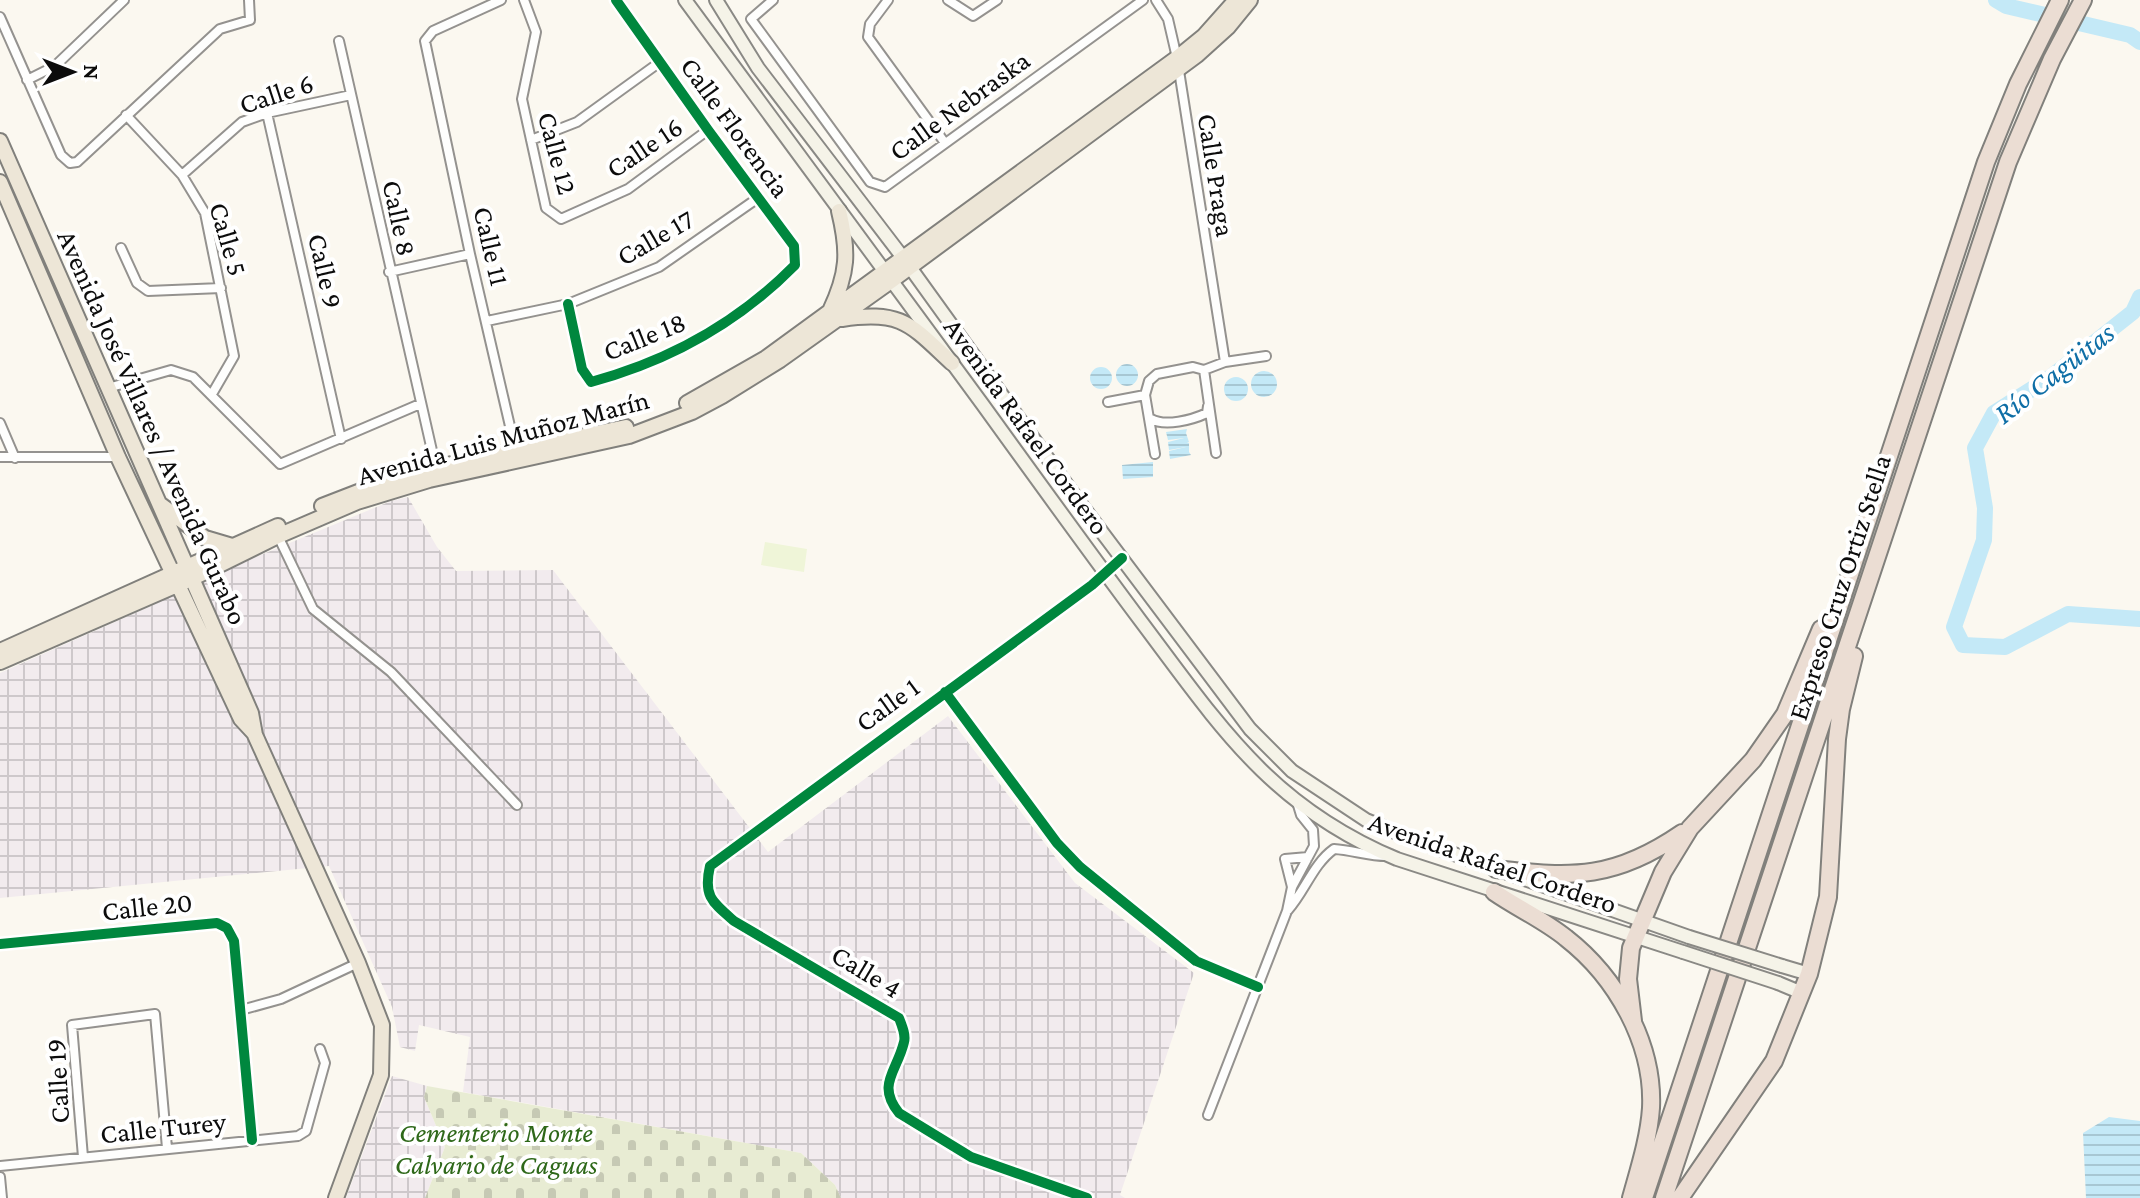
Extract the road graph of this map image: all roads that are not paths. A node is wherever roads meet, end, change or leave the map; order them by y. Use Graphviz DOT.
graph roads {
  1 [pos="124,0"];
  2 [pos="249,0"];
  3 [pos="501,0"];
  4 [pos="524,0"];
  5 [pos="616,0"];
  6 [pos="685,0"];
  7 [pos="716,0"];
  8 [pos="773,0"];
  9 [pos="888,0"];
  10 [pos="948,0"];
  11 [pos="997,0"];
  12 [pos="1143,0"];
  13 [pos="1156,0"];
  14 [pos="1236,0"];
  15 [pos="1250,0"];
  16 [pos="2060,0"];
  17 [pos="2083,0"];
  18 [pos="0,17"];
  19 [pos="339,41"];
  20 [pos="660,62"];
  21 [pos="1177,63"];
  22 [pos="27,80"];
  23 [pos="351,95"];
  24 [pos="267,113"];
  25 [pos="126,115"];
  26 [pos="708,130"];
  27 [pos="531,140"];
  28 [pos="0,141"];
  29 [pos="945,143"];
  30 [pos="182,175"];
  31 [pos="0,182"];
  32 [pos="758,198"];
  33 [pos="839,211"];
  34 [pos="561,219"];
  35 [pos="121,248"];
  36 [pos="470,254"];
  37 [pos="907,263"];
  38 [pos="389,272"];
  39 [pos="888,277"];
  40 [pos="779,282"];
  41 [pos="221,288"];
  42 [pos="568,304"];
  43 [pos="833,316"];
  44 [pos="487,321"];
  45 [pos="1266,356"];
  46 [pos="1225,362"];
  47 [pos="952,363"];
  48 [pos="1204,370"];
  49 [pos="107,388"];
  50 [pos="212,394"];
  51 [pos="1145,395"];
  52 [pos="1108,402"];
  53 [pos="420,404"];
  54 [pos="1209,405"];
  55 [pos="1151,419"];
  56 [pos="0,423"];
  57 [pos="341,439"];
  58 [pos="1216,453"];
  59 [pos="1155,454"];
  60 [pos="433,455"];
  61 [pos="517,456"];
  62 [pos="0,457"];
  63 [pos="118,457"];
  64 [pos="15,458"];
  65 [pos="159,503"];
  66 [pos="277,531"];
  67 [pos="155,536"];
  68 [pos="232,546"];
  69 [pos="1122,558"];
  70 [pos="217,565"];
  71 [pos="190,572"];
  72 [pos="1105,573"];
  73 [pos="175,579"];
  74 [pos="150,589"];
  75 [pos="1844,590"];
  76 [pos="1862,599"];
  77 [pos="201,617"];
  78 [pos="0,651"];
  79 [pos="0,662"];
  80 [pos="945,692"];
  81 [pos="1297,802"];
  82 [pos="517,805"];
  83 [pos="1690,828"];
  84 [pos="1389,856"];
  85 [pos="1308,857"];
  86 [pos="1496,869"];
  87 [pos="1292,887"];
  88 [pos="1494,892"];
  89 [pos="711,902"];
  90 [pos="1287,911"];
  91 [pos="1642,919"];
  92 [pos="1635,937"];
  93 [pos="0,944"];
  94 [pos="358,963"];
  95 [pos="1809,974"];
  96 [pos="1258,987"];
  97 [pos="1802,993"];
  98 [pos="241,1010"];
  99 [pos="1633,1021"];
  100 [pos="320,1049"];
  101 [pos="1208,1115"];
  102 [pos="252,1140"];
  103 [pos="167,1148"];
  104 [pos="83,1157"];
  105 [pos="0,1166"];
  106 [pos="0,1177"];
  107 [pos="2,1198"];
  108 [pos="336,1198"];
  109 [pos="1087,1198"];
  110 [pos="1631,1198"];
  111 [pos="1644,1198"];
  112 [pos="1664,1198"];
  113 [pos="1680,1198"];
  1 -- 22 [label="street"];
  2 -- 25 [label="street"];
  3 -- 36 [label="street, Calle 11"];
  4 -- 27 [label="street, Calle 12"];
  5 -- 20 [label="street, Calle Florencia"];
  6 -- 33 [label="main road, Avenida Rafael Cordero"];
  7 -- 37 [label="main road, Avenida Rafael Cordero"];
  8 -- 29 [label="street, Calle Nebraska"];
  9 -- 29 [label="street"];
  10 -- 11 [label="street"];
  12 -- 29 [label="street, Calle Nebraska"];
  13 -- 21 [label="street, Calle Praga"];
  14 -- 21 [label="main road, Avenida Luis Muñoz Marín"];
  15 -- 21 [label="main road, Avenida Luis Muñoz Marín"];
  16 -- 75 [label="highway, Expreso Cruz Ortiz Stella"];
  17 -- 76 [label="highway, Expreso Cruz Ortiz Stella"];
  18 -- 22 [label="street"];
  19 -- 23 [label="street, Calle 8"];
  20 -- 26 [label="street, Calle Florencia"];
  20 -- 27 [label="street"];
  21 -- 37 [label="main road, Avenida Luis Muñoz Marín"];
  21 -- 46 [label="street, Calle Praga"];
  22 -- 25 [label="street"];
  23 -- 24 [label="street, Calle 6"];
  23 -- 38 [label="street, Calle 8"];
  24 -- 30 [label="street, Calle 6"];
  24 -- 57 [label="street, Calle 9"];
  25 -- 30 [label="street, Calle 5"];
  26 -- 32 [label="street, Calle Florencia"];
  26 -- 34 [label="street, Calle 16"];
  27 -- 34 [label="street, Calle 12"];
  28 -- 49 [label="main road, Avenida José Villares / Avenida Gurabo"];
  30 -- 41 [label="street, Calle 5"];
  31 -- 63 [label="main road, Avenida José Villares / Avenida Gurabo"];
  32 -- 40 [label="street, Calle Florencia"];
  32 -- 42 [label="street, Calle 17"];
  33 -- 39 [label="main road, Avenida Rafael Cordero"];
  33 -- 43 [label="main road"];
  35 -- 41 [label="street"];
  36 -- 38 [label="street"];
  36 -- 44 [label="street, Calle 11"];
  37 -- 39 [label="main road, Avenida Luis Muñoz Marín"];
  37 -- 69 [label="main road, Avenida Rafael Cordero"];
  38 -- 53 [label="street, Calle 8"];
  39 -- 43 [label="main road, Avenida Luis Muñoz Marín"];
  39 -- 47 [label="main road, Avenida Rafael Cordero"];
  40 -- 42 [label="street, Calle 18"];
  41 -- 50 [label="street, Calle 5"];
  42 -- 44 [label="street, Calle 17"];
  43 -- 47 [label="main road"];
  43 -- 61 [label="main road, Avenida Luis Muñoz Marín"];
  44 -- 61 [label="street, Calle 11"];
  45 -- 46 [label="street"];
  46 -- 48 [label="street"];
  47 -- 72 [label="main road, Avenida Rafael Cordero"];
  48 -- 51 [label="street"];
  48 -- 54 [label="street"];
  49 -- 50 [label="street"];
  49 -- 65 [label="main road, Avenida José Villares / Avenida Gurabo"];
  50 -- 57 [label="street"];
  51 -- 52 [label="street"];
  51 -- 55 [label="street"];
  53 -- 57 [label="street"];
  53 -- 60 [label="street, Calle 8"];
  54 -- 55 [label="street"];
  54 -- 58 [label="street"];
  55 -- 59 [label="street"];
  56 -- 64 [label="street"];
  61 -- 66 [label="main road, Avenida Luis Muñoz Marín"];
  62 -- 64 [label="street"];
  63 -- 64 [label="street"];
  63 -- 67 [label="main road, Avenida José Villares / Avenida Gurabo"];
  65 -- 68 [label="main road"];
  65 -- 71 [label="main road, Avenida José Villares / Avenida Gurabo"];
  66 -- 68 [label="main road, Avenida Luis Muñoz Marín"];
  66 -- 70 [label="main road, Avenida Luis Muñoz Marín"];
  66 -- 82 [label="street"];
  67 -- 73 [label="main road, Avenida José Villares / Avenida Gurabo"];
  67 -- 74 [label="main road"];
  68 -- 71 [label="main road, Avenida Luis Muñoz Marín"];
  69 -- 72 [label="street, Calle 1"];
  69 -- 86 [label="main road, Avenida Rafael Cordero"];
  70 -- 71 [label="main road, Avenida Luis Muñoz Marín"];
  70 -- 77 [label="main road"];
  71 -- 73 [label="main road, Avenida Luis Muñoz Marín"];
  71 -- 77 [label="main road, Avenida José Villares / Avenida Gurabo"];
  72 -- 80 [label="street, Calle 1"];
  72 -- 81 [label="main road, Avenida Rafael Cordero"];
  73 -- 74 [label="main road, Avenida Luis Muñoz Marín"];
  73 -- 77 [label="main road, Avenida José Villares / Avenida Gurabo"];
  74 -- 77 [label="main road"];
  74 -- 78 [label="main road, Avenida Luis Muñoz Marín"];
  74 -- 79 [label="main road, Avenida Luis Muñoz Marín"];
  75 -- 83 [label="highway"];
  75 -- 111 [label="highway, Expreso Cruz Ortiz Stella"];
  76 -- 95 [label="highway"];
  76 -- 112 [label="highway, Expreso Cruz Ortiz Stella"];
  77 -- 94 [label="main road, Avenida José Villares / Avenida Gurabo"];
  80 -- 89 [label="street, Calle 1"];
  80 -- 96 [label="street"];
  81 -- 84 [label="main road, Avenida Rafael Cordero"];
  81 -- 85 [label="street"];
  83 -- 86 [label="highway"];
  83 -- 91 [label="highway"];
  84 -- 88 [label="main road, Avenida Rafael Cordero"];
  84 -- 90 [label="street"];
  85 -- 87 [label="street"];
  85 -- 87 [label="street"];
  86 -- 91 [label="main road, Avenida Rafael Cordero"];
  87 -- 90 [label="street"];
  88 -- 92 [label="main road, Avenida Rafael Cordero"];
  88 -- 99 [label="highway"];
  89 -- 109 [label="street, Calle 4"];
  90 -- 96 [label="street"];
  91 -- 92 [label="highway"];
  91 -- 95 [label="main road, Avenida Rafael Cordero, bridge"];
  92 -- 97 [label="main road, Avenida Rafael Cordero, bridge"];
  92 -- 99 [label="highway"];
  93 -- 98 [label="street, Calle 20"];
  94 -- 98 [label="street"];
  94 -- 108 [label="main road, Avenida José Villares / Avenida Gurabo"];
  95 -- 97 [label="highway"];
  96 -- 101 [label="street"];
  97 -- 113 [label="highway"];
  98 -- 102 [label="street, Calle 20"];
  99 -- 110 [label="highway"];
  100 -- 102 [label="street, Calle Turey"];
  102 -- 103 [label="street, Calle Turey"];
  103 -- 104 [label="street, Calle Turey"];
  103 -- 104 [label="street, Calle 19"];
  104 -- 105 [label="street, Calle Turey"];
  106 -- 107 [label="street"];
}
